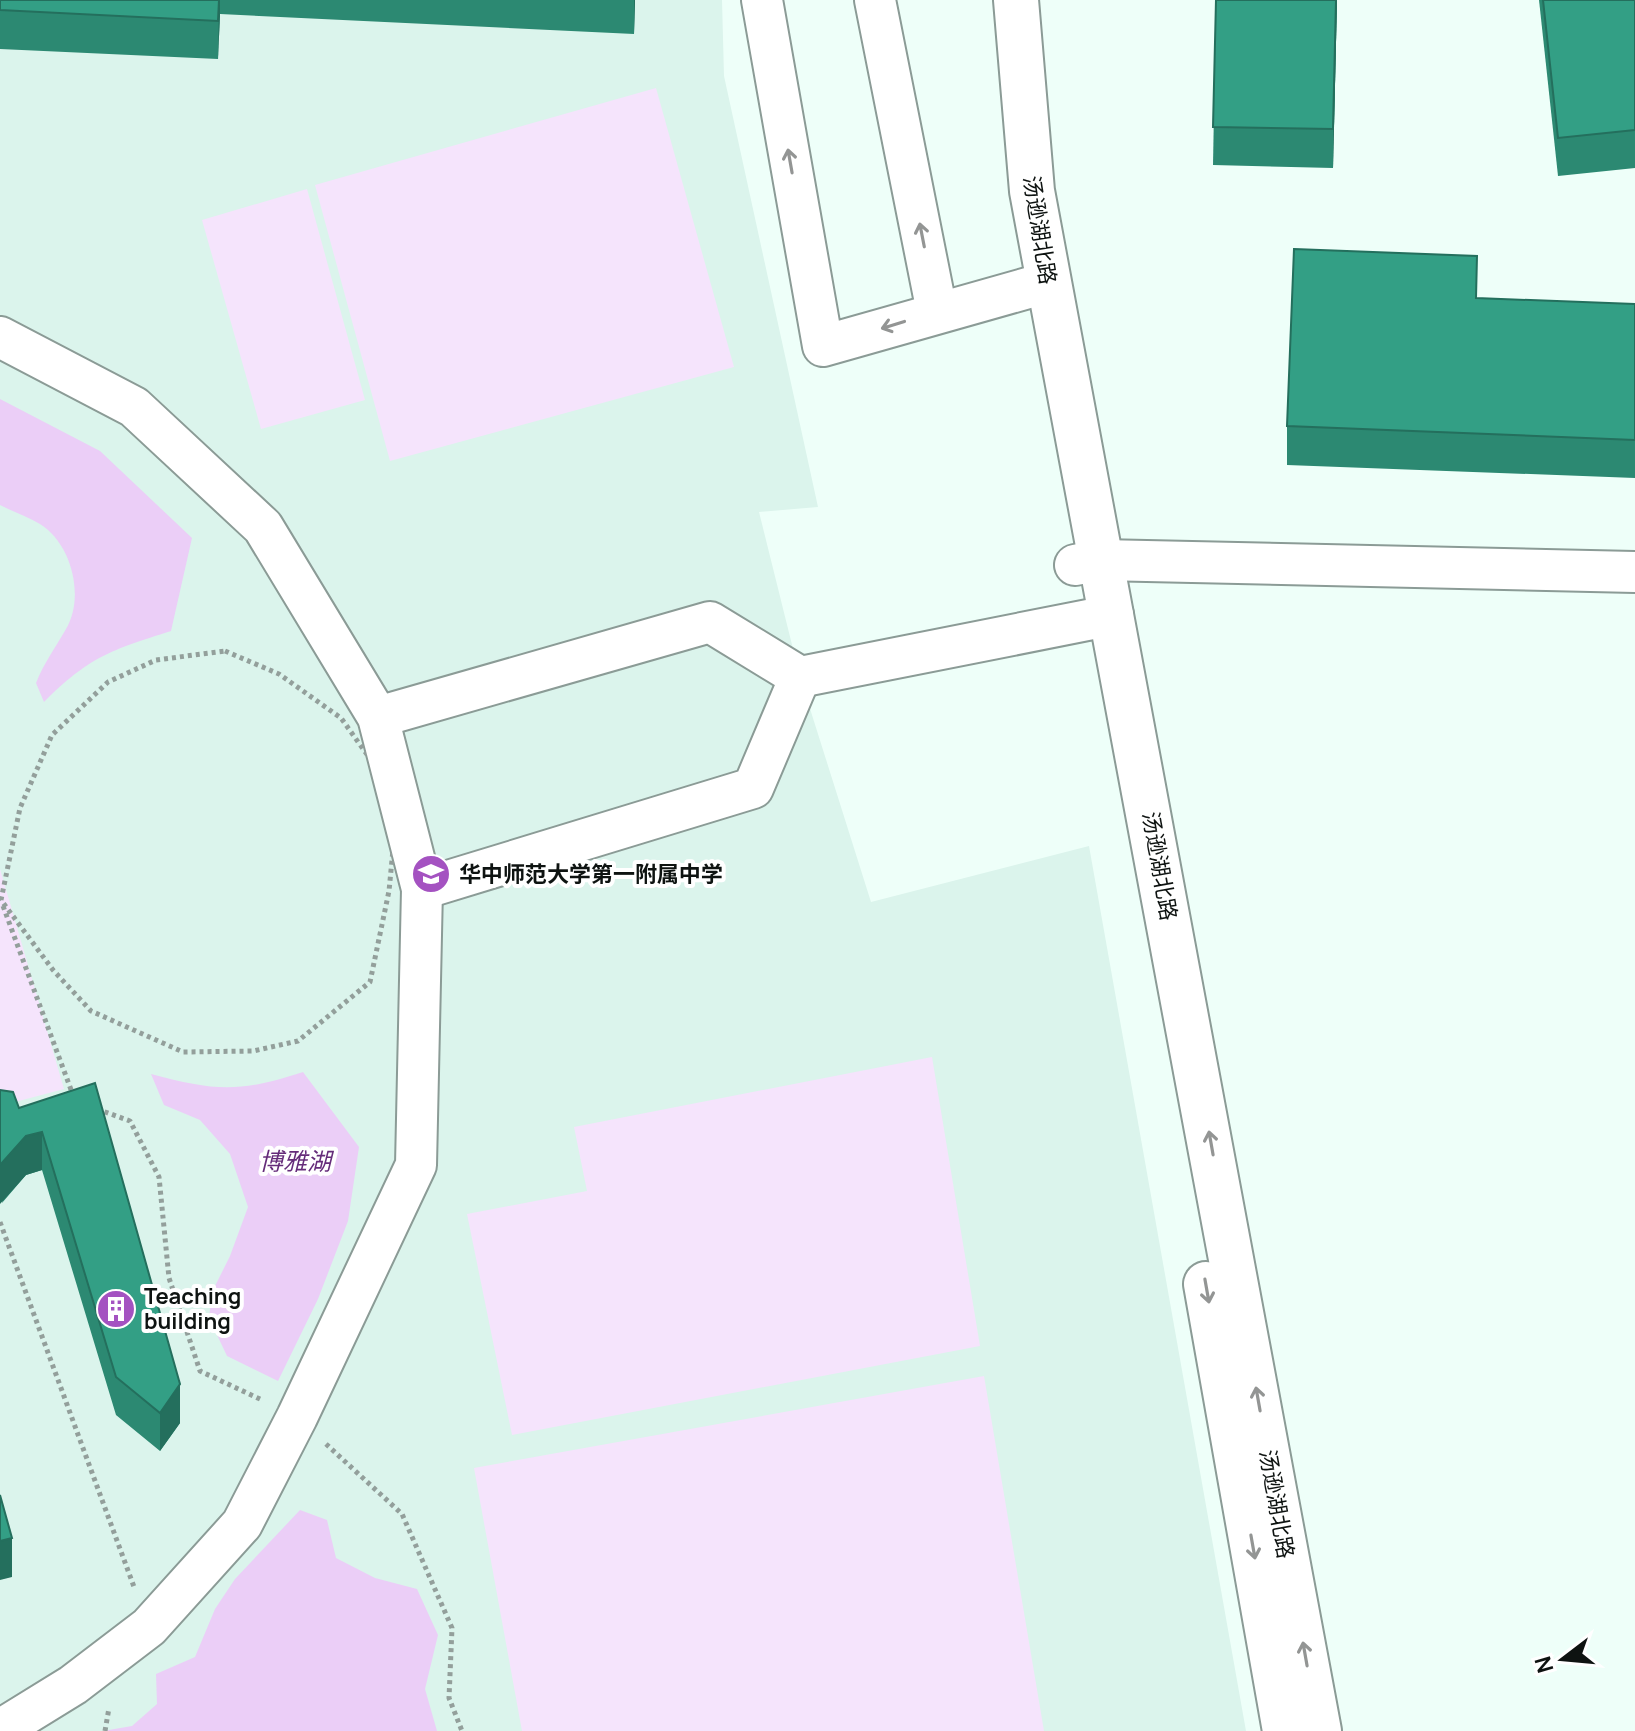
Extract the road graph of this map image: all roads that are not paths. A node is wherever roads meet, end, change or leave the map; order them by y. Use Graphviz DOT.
graph roads {
  1 [pos="762,0"];
  2 [pos="875,0"];
  3 [pos="991,0"];
  4 [pos="1016,0"];
  5 [pos="1037,286"];
  6 [pos="937,312"];
  7 [pos="0,337"];
  8 [pos="1088,562"];
  9 [pos="1635,572"];
  10 [pos="1100,617"];
  11 [pos="800,677"];
  12 [pos="378,717"];
  13 [pos="422,889"];
  14 [pos="0,1730"];
  15 [pos="1285,1731"];
  16 [pos="1319,1731"];
  6 -- 1 [label="street, one-way"];
  6 -- 2 [label="street, one-way"];
  3 -- 5 [label="main road, 汤逊湖北路"];
  4 -- 5 [label="main road, 汤逊湖北路"];
  5 -- 6 [label="street"];
  5 -- 8 [label="main road, 汤逊湖北路"];
  7 -- 12 [label="street"];
  8 -- 9 [label="street"];
  8 -- 10 [label="main road, 汤逊湖北路"];
  10 -- 11 [label="street"];
  10 -- 15 [label="main road, 汤逊湖北路, one-way"];
  16 -- 10 [label="main road, 汤逊湖北路, one-way"];
  11 -- 12 [label="street"];
  11 -- 13 [label="street"];
  12 -- 13 [label="street"];
  13 -- 14 [label="street"];
}
